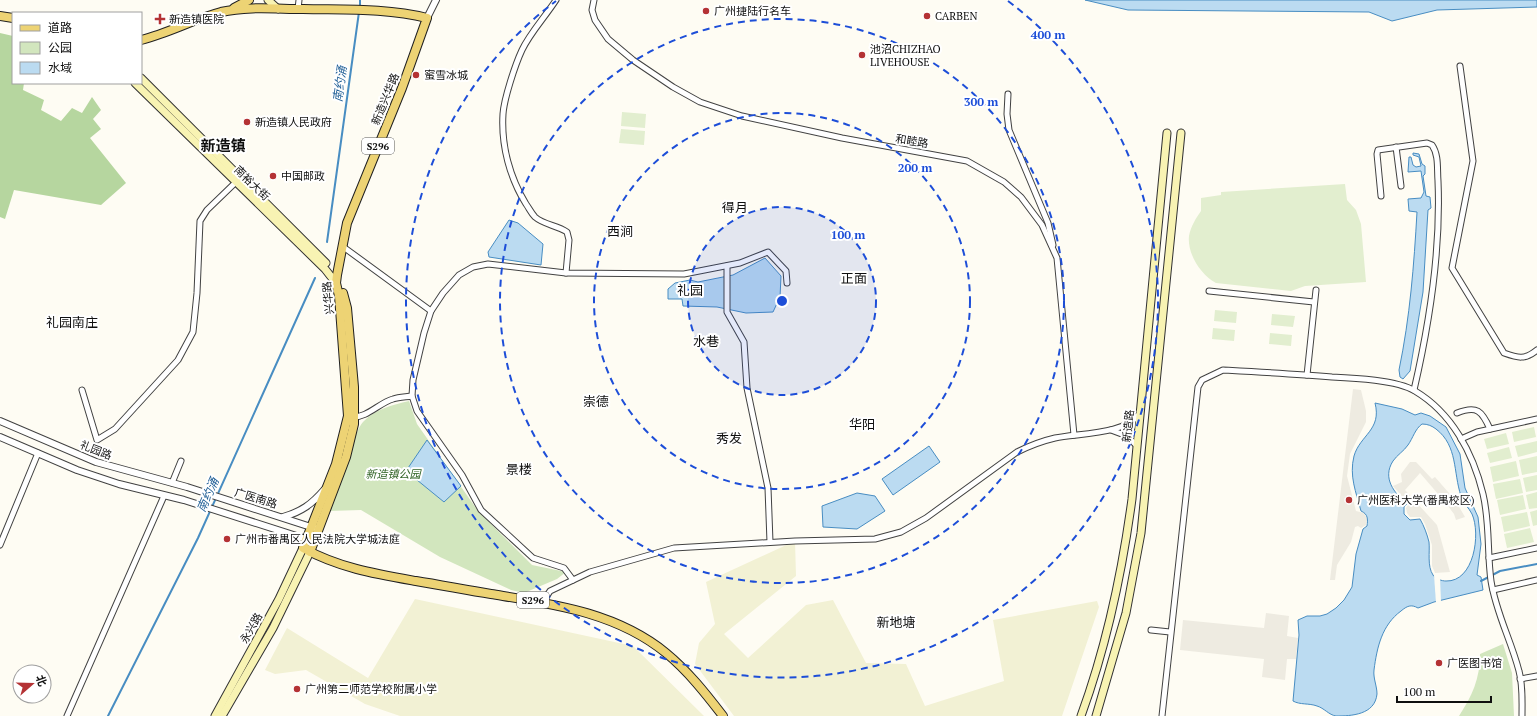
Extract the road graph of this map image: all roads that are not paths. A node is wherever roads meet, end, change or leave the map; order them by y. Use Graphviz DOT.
graph roads {
  1 [pos="249,0"];
  2 [pos="268,0"];
  3 [pos="299,0"];
  4 [pos="436,0"];
  5 [pos="556,0"];
  6 [pos="594,0"];
  7 [pos="278,9"];
  8 [pos="298,9"];
  9 [pos="226,11"];
  10 [pos="0,16"];
  11 [pos="12,18"];
  12 [pos="427,18"];
  13 [pos="150,38"];
  14 [pos="142,40"];
  15 [pos="142,42"];
  16 [pos="1460,66"];
  17 [pos="142,79"];
  18 [pos="136,84"];
  19 [pos="1008,94"];
  20 [pos="1167,133"];
  21 [pos="1181,133"];
  22 [pos="1396,147"];
  23 [pos="236,182"];
  24 [pos="1401,186"];
  25 [pos="1382,196"];
  26 [pos="342,246"];
  27 [pos="1056,258"];
  28 [pos="727,266"];
  29 [pos="566,273"];
  30 [pos="336,279"];
  31 [pos="787,283"];
  32 [pos="1209,290"];
  33 [pos="1316,290"];
  34 [pos="1314,302"];
  35 [pos="431,311"];
  36 [pos="1537,350"];
  37 [pos="1307,375"];
  38 [pos="82,390"];
  39 [pos="1414,390"];
  40 [pos="412,396"];
  41 [pos="1140,412"];
  42 [pos="1457,413"];
  43 [pos="351,417"];
  44 [pos="1537,419"];
  45 [pos="0,421"];
  46 [pos="1490,429"];
  47 [pos="1110,430"];
  48 [pos="1074,435"];
  49 [pos="0,437"];
  50 [pos="1461,439"];
  51 [pos="1137,446"];
  52 [pos="38,453"];
  53 [pos="181,461"];
  54 [pos="172,483"];
  55 [pos="328,486"];
  56 [pos="187,487"];
  57 [pos="164,496"];
  58 [pos="283,517"];
  59 [pos="315,528"];
  60 [pos="311,540"];
  61 [pos="770,542"];
  62 [pos="0,545"];
  63 [pos="1537,548"];
  64 [pos="307,550"];
  65 [pos="1489,560"];
  66 [pos="573,580"];
  67 [pos="1537,580"];
  68 [pos="1493,590"];
  69 [pos="543,602"];
  70 [pos="1151,630"];
  71 [pos="1170,632"];
  72 [pos="1537,676"];
  73 [pos="1520,679"];
  74 [pos="66,716"];
  75 [pos="215,716"];
  76 [pos="222,716"];
  77 [pos="723,716"];
  78 [pos="1081,716"];
  79 [pos="1096,716"];
  80 [pos="1162,716"];
  81 [pos="1522,716"];
  1 -- 9 [label="main road"];
  2 -- 7 [label="main road"];
  3 -- 8 [label="street"];
  4 -- 12 [label="street, 新造兴华路"];
  5 -- 29 [label="street"];
  6 -- 27 [label="street, 和睦路"];
  7 -- 8 [label="main road"];
  7 -- 9 [label="main road"];
  8 -- 12 [label="main road"];
  9 -- 13 [label="main road"];
  10 -- 11 [label="main road"];
  12 -- 26 [label="main road, 新造兴华路 / S296"];
  13 -- 14 [label="main road"];
  13 -- 15 [label="main road"];
  16 -- 36 [label="street"];
  17 -- 30 [label="main road, 南裕大街"];
  18 -- 23 [label="main road, 南裕大街"];
  19 -- 27 [label="street"];
  20 -- 41 [label="main road, 新造路"];
  21 -- 79 [label="main road"];
  22 -- 24 [label="street"];
  22 -- 25 [label="street"];
  22 -- 39 [label="street"];
  23 -- 30 [label="main road, 南裕大街"];
  23 -- 38 [label="street"];
  26 -- 30 [label="main road, 新造兴华路 / S296"];
  26 -- 35 [label="street"];
  27 -- 48 [label="street, 和睦路"];
  28 -- 29 [label="street"];
  28 -- 31 [label="street"];
  28 -- 61 [label="street"];
  29 -- 35 [label="street"];
  30 -- 43 [label="main road, 兴华路 / S296"];
  32 -- 34 [label="street"];
  33 -- 34 [label="street"];
  34 -- 37 [label="street"];
  35 -- 40 [label="street"];
  37 -- 39 [label="street"];
  37 -- 71 [label="street"];
  39 -- 50 [label="street"];
  40 -- 43 [label="street"];
  40 -- 66 [label="street"];
  41 -- 47 [label="street"];
  41 -- 51 [label="main road, 新造路"];
  42 -- 46 [label="street"];
  43 -- 55 [label="main road, 兴华路 / S296"];
  43 -- 59 [label="main road, 兴华路 / S296"];
  44 -- 46 [label="street"];
  45 -- 54 [label="street, 礼园路"];
  46 -- 50 [label="street"];
  47 -- 48 [label="street"];
  47 -- 51 [label="street"];
  48 -- 61 [label="street"];
  49 -- 52 [label="street"];
  50 -- 65 [label="street"];
  51 -- 78 [label="main road, 新造路"];
  52 -- 57 [label="street"];
  52 -- 62 [label="street"];
  53 -- 54 [label="street"];
  54 -- 56 [label="street, 礼园路"];
  55 -- 58 [label="street"];
  55 -- 59 [label="main road, 兴华路 / S296"];
  56 -- 58 [label="street, 广医南路"];
  57 -- 60 [label="street"];
  57 -- 74 [label="street"];
  58 -- 59 [label="street, 广医南路"];
  59 -- 60 [label="main road, 兴华路 / S296"];
  60 -- 64 [label="main road, 兴华路 / S296"];
  61 -- 66 [label="street"];
  63 -- 65 [label="street"];
  64 -- 69 [label="main road, S296"];
  64 -- 75 [label="main road, 永兴路"];
  64 -- 76 [label="main road, 永兴路"];
  65 -- 68 [label="street"];
  66 -- 69 [label="street"];
  67 -- 68 [label="street"];
  68 -- 73 [label="street"];
  69 -- 77 [label="main road, S296"];
  70 -- 71 [label="street"];
  71 -- 80 [label="street"];
  72 -- 73 [label="street"];
  73 -- 81 [label="street"];
}
